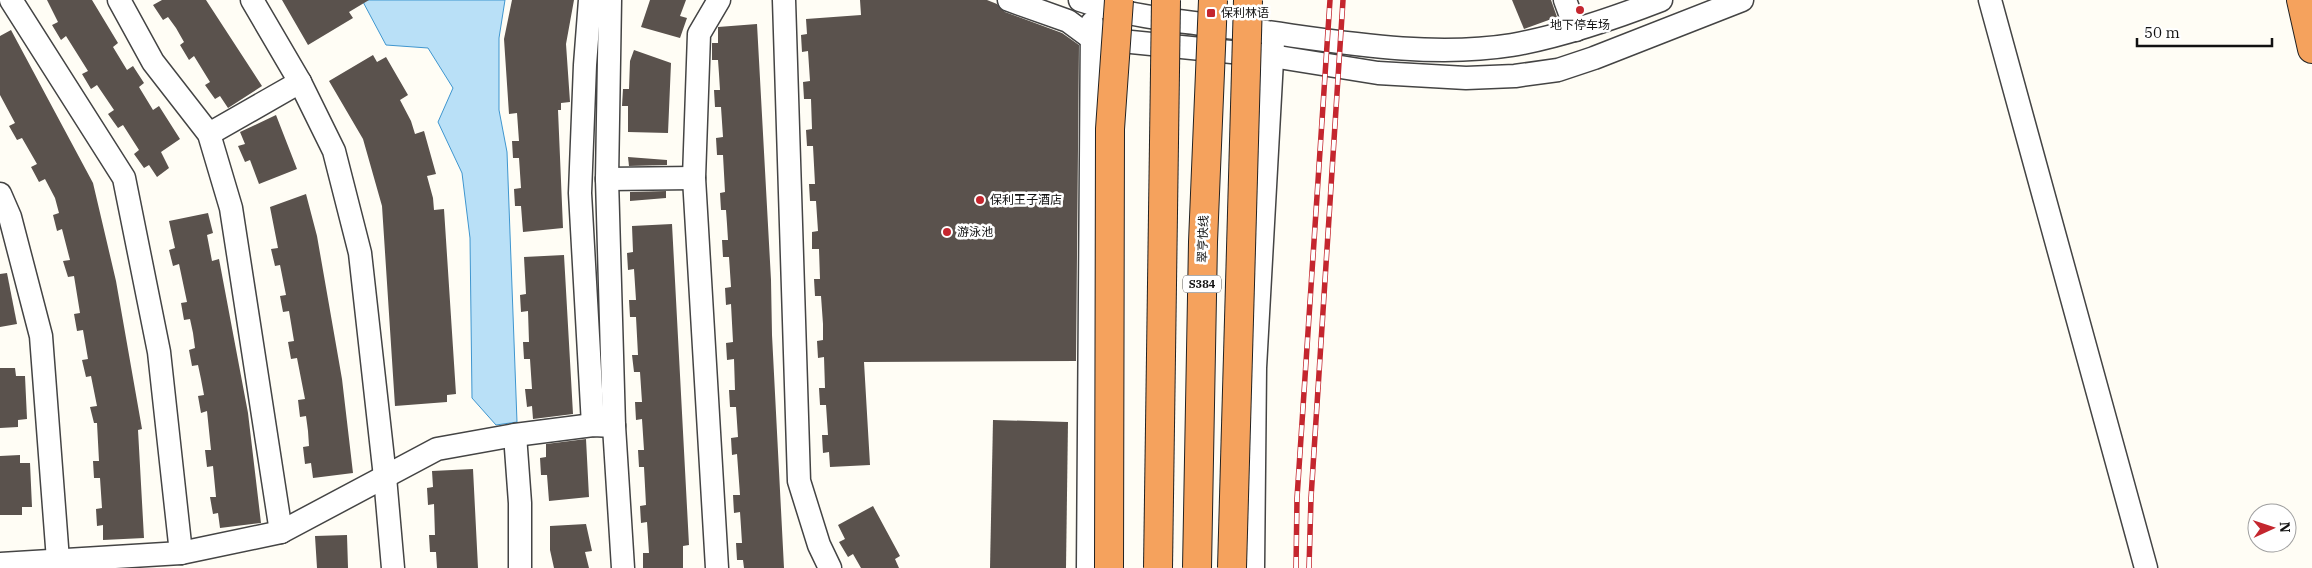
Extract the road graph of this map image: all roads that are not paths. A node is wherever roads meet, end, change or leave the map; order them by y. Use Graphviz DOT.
graph roads {
  1 [pos="11,0"];
  2 [pos="119,0"];
  3 [pos="252,0"];
  4 [pos="590,0"];
  5 [pos="610,0"];
  6 [pos="719,0"];
  7 [pos="784,0"];
  8 [pos="1009,0"];
  9 [pos="1119,0"];
  10 [pos="1166,0"];
  11 [pos="1213,0"];
  12 [pos="1248,0"];
  13 [pos="1565,0"];
  14 [pos="1660,0"];
  15 [pos="1742,0"];
  16 [pos="1990,0"];
  17 [pos="2301,0"];
  18 [pos="1086,2"];
  19 [pos="1576,30"];
  20 [pos="1273,33"];
  21 [pos="1091,38"];
  22 [pos="2312,49"];
  23 [pos="1272,56"];
  24 [pos="300,82"];
  25 [pos="209,134"];
  26 [pos="694,178"];
  27 [pos="606,179"];
  28 [pos="0,194"];
  29 [pos="604,426"];
  30 [pos="514,435"];
  31 [pos="385,477"];
  32 [pos="280,532"];
  33 [pos="181,554"];
  34 [pos="58,560"];
  35 [pos="0,564"];
  36 [pos="393,568"];
  37 [pos="520,568"];
  38 [pos="623,568"];
  39 [pos="718,568"];
  40 [pos="830,568"];
  41 [pos="1088,568"];
  42 [pos="1109,568"];
  43 [pos="1158,568"];
  44 [pos="1197,568"];
  45 [pos="1232,568"];
  46 [pos="1253,568"];
  47 [pos="2146,568"];
  1 -- 33 [label="street"];
  2 -- 25 [label="street"];
  3 -- 24 [label="street"];
  4 -- 29 [label="street"];
  5 -- 27 [label="street"];
  6 -- 26 [label="street"];
  7 -- 40 [label="street"];
  8 -- 21 [label="street"];
  9 -- 42 [label="highway, bridge"];
  10 -- 43 [label="highway, bridge"];
  11 -- 44 [label="highway, 翠亨快线 / S384, bridge"];
  12 -- 45 [label="highway, bridge"];
  13 -- 19 [label="street"];
  14 -- 19 [label="street"];
  15 -- 23 [label="street"];
  16 -- 47 [label="street"];
  17 -- 22 [label="highway"];
  18 -- 20 [label="street"];
  18 -- 21 [label="street"];
  19 -- 20 [label="street"];
  20 -- 23 [label="street"];
  21 -- 23 [label="street"];
  21 -- 41 [label="street"];
  23 -- 46 [label="street"];
  24 -- 25 [label="street"];
  24 -- 31 [label="street"];
  25 -- 32 [label="street"];
  26 -- 27 [label="street"];
  26 -- 39 [label="street"];
  27 -- 29 [label="street"];
  28 -- 34 [label="street"];
  29 -- 30 [label="street"];
  29 -- 38 [label="street"];
  30 -- 31 [label="street"];
  30 -- 37 [label="street"];
  31 -- 32 [label="street"];
  31 -- 36 [label="street"];
  32 -- 33 [label="street"];
  33 -- 34 [label="street"];
  34 -- 35 [label="street"];
}
